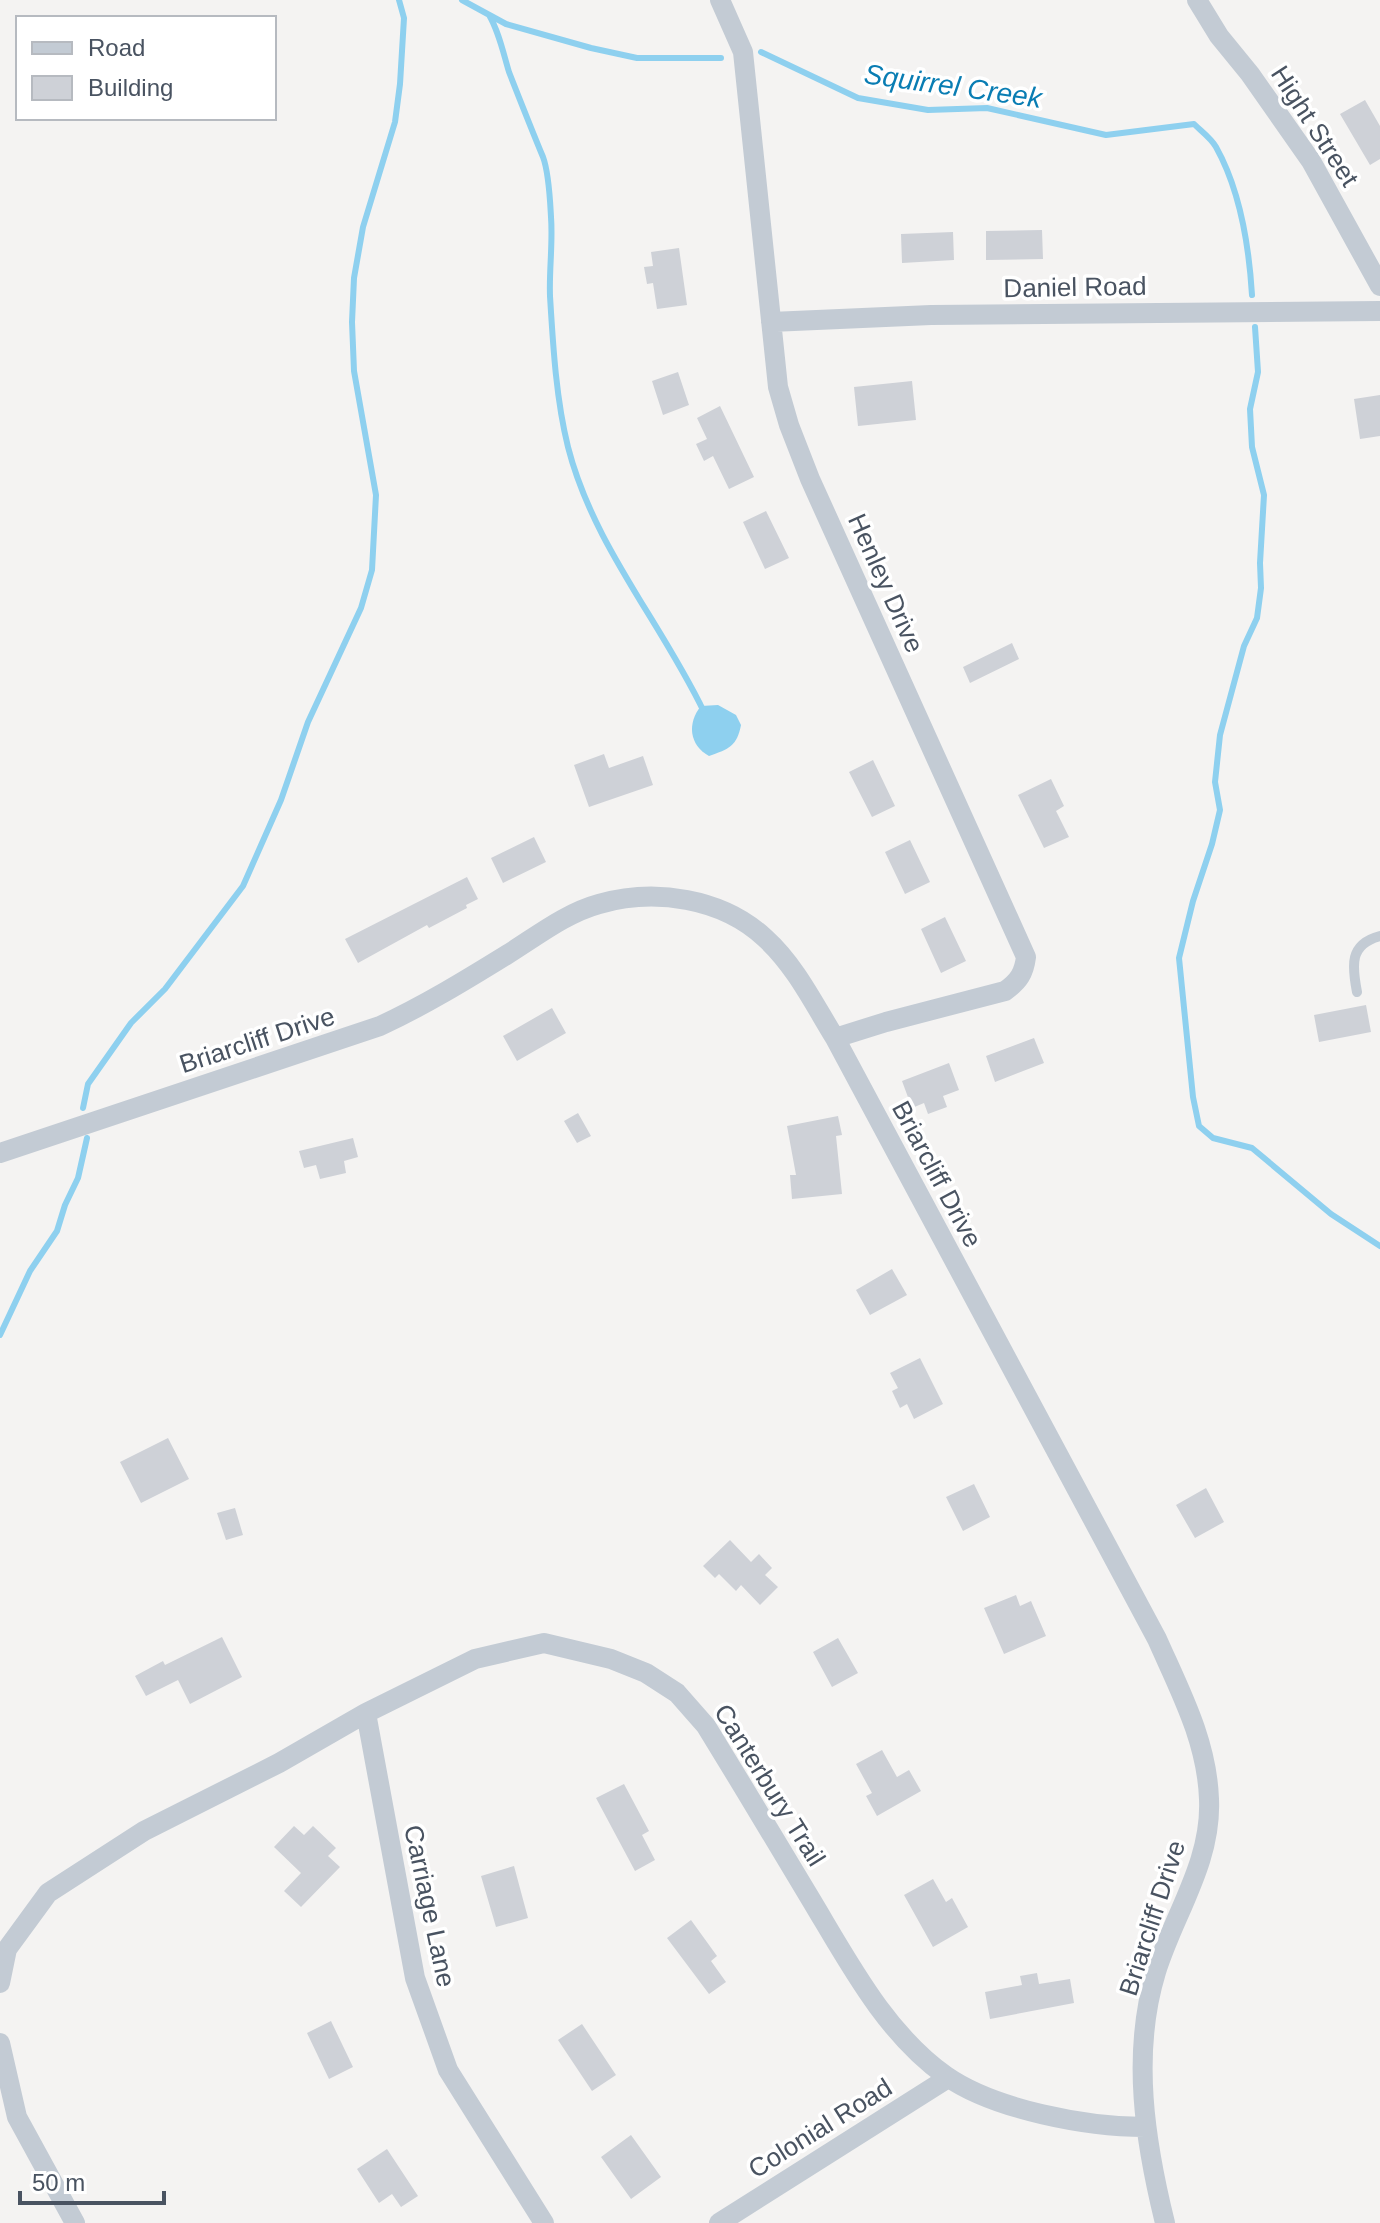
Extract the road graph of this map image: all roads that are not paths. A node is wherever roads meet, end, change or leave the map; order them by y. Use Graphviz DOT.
graph roads {
  1 [pos="720,0"];
  2 [pos="1197,0"];
  3 [pos="1380,286"];
  4 [pos="1380,311"];
  5 [pos="771,322"];
  6 [pos="1380,936"];
  7 [pos="1357,992"];
  8 [pos="835,1038"];
  9 [pos="0,1153"];
  10 [pos="366,1713"];
  11 [pos="0,1983"];
  12 [pos="0,2043"];
  13 [pos="948,2078"];
  14 [pos="1145,2127"];
  15 [pos="75,2223"];
  16 [pos="544,2223"];
  17 [pos="719,2223"];
  18 [pos="1165,2223"];
  1 -- 5 [label="street, Henley Drive"];
  2 -- 3 [label="street, Hight Street"];
  4 -- 5 [label="street, Daniel Road"];
  5 -- 8 [label="street, Henley Drive"];
  6 -- 7 [label="lane"];
  8 -- 9 [label="street, Briarcliff Drive"];
  8 -- 14 [label="street, Briarcliff Drive"];
  10 -- 11 [label="street, Canterbury Trail"];
  10 -- 13 [label="street, Canterbury Trail"];
  10 -- 16 [label="street, Carriage Lane"];
  12 -- 15 [label="street"];
  13 -- 14 [label="street, Canterbury Trail"];
  13 -- 17 [label="street, Colonial Road"];
  14 -- 18 [label="street, Briarcliff Drive"];
}
